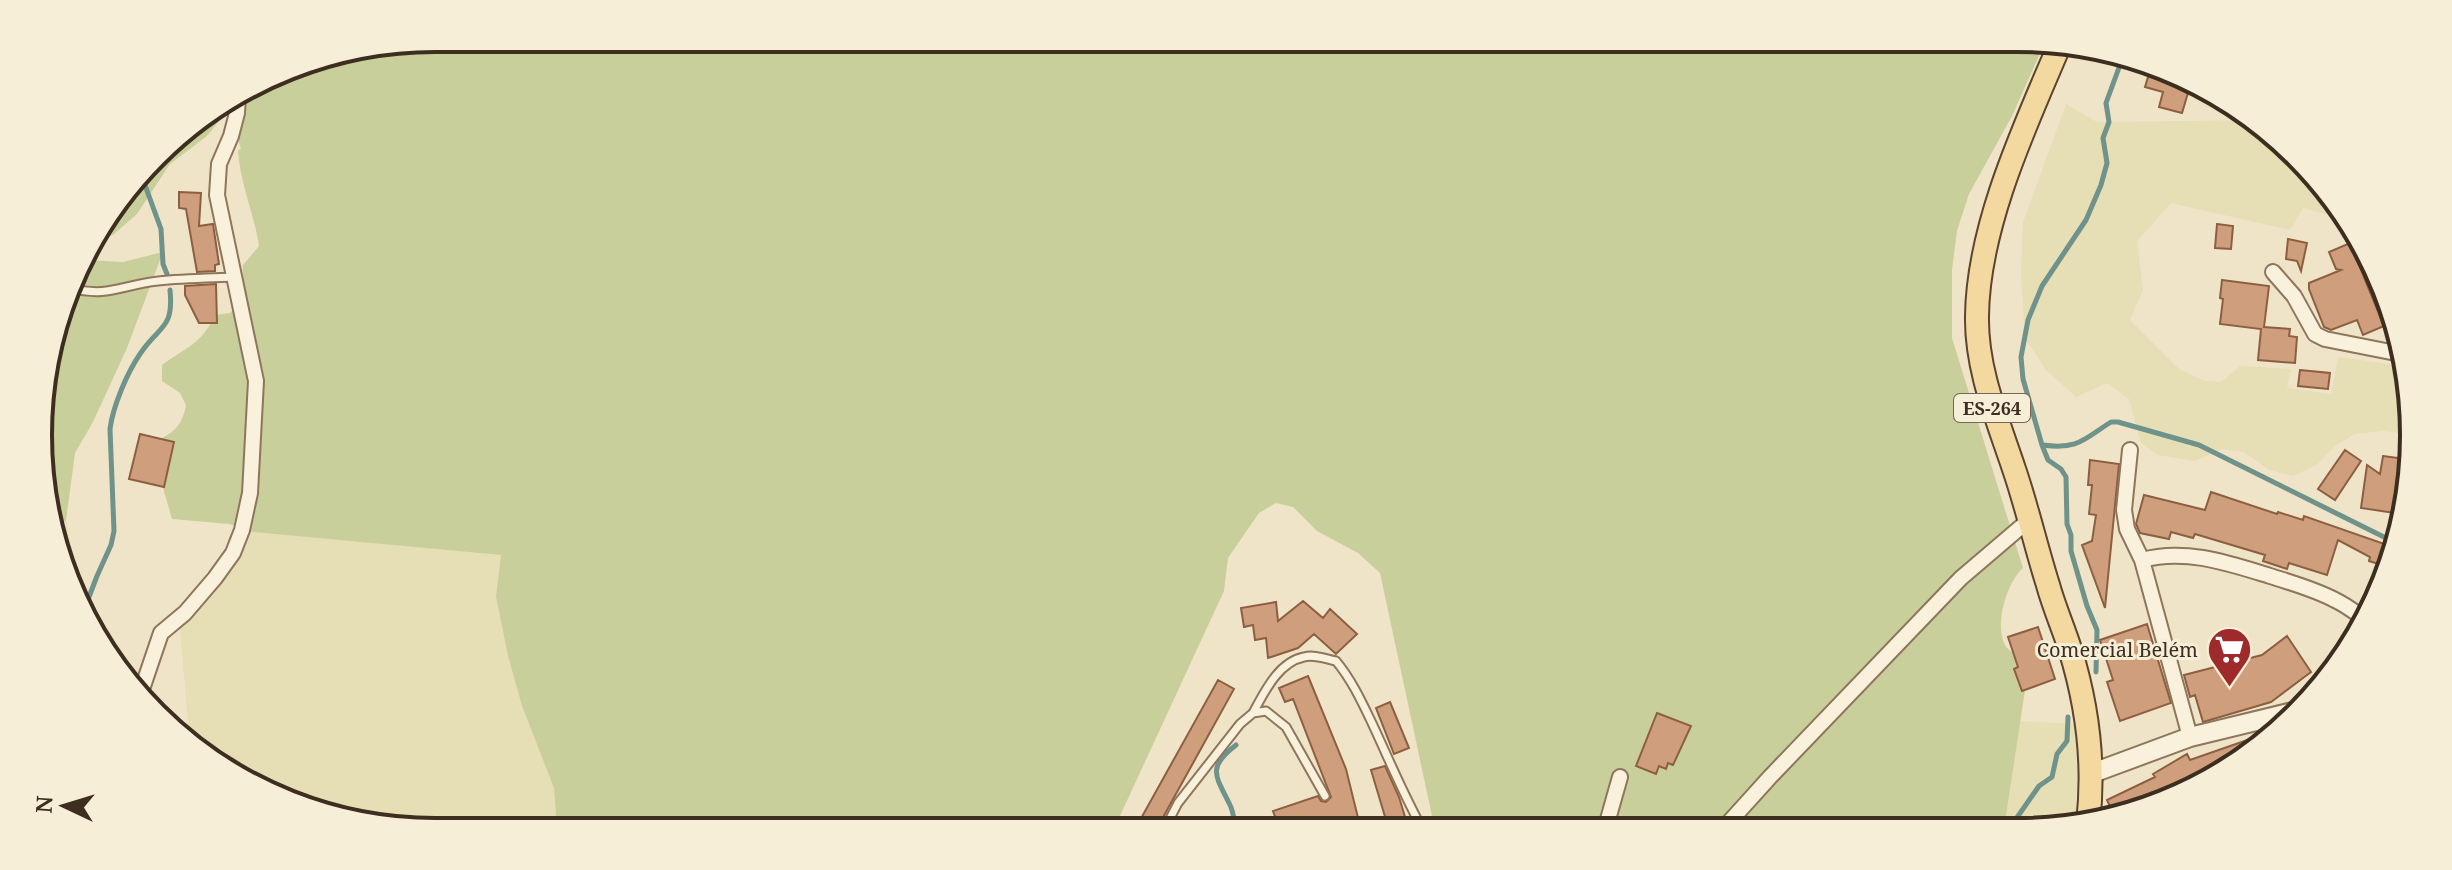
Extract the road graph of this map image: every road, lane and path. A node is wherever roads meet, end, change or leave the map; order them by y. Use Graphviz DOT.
graph roads {
  1 [pos="2056,54"];
  2 [pos="237,107"];
  3 [pos="2273,272"];
  4 [pos="235,277"];
  5 [pos="80,290"];
  6 [pos="2391,352"];
  7 [pos="2130,450"];
  8 [pos="2029,520"];
  9 [pos="2142,560"];
  10 [pos="2356,613"];
  11 [pos="144,684"];
  12 [pos="1253,713"];
  13 [pos="2278,716"];
  14 [pos="2190,737"];
  15 [pos="2090,774"];
  16 [pos="1620,777"];
  17 [pos="1325,796"];
  18 [pos="2088,812"];
  19 [pos="1170,818"];
  20 [pos="1416,818"];
  21 [pos="1608,818"];
  22 [pos="1733,818"];
  1 -- 8 [label="main road, ES-264"];
  2 -- 4 [label="street"];
  3 -- 6 [label="street"];
  4 -- 5 [label="lane"];
  4 -- 11 [label="street"];
  7 -- 9 [label="street"];
  8 -- 15 [label="main road, ES-264"];
  8 -- 22 [label="street"];
  9 -- 10 [label="street"];
  9 -- 14 [label="street"];
  12 -- 17 [label="lane"];
  12 -- 19 [label="lane"];
  12 -- 20 [label="lane"];
  13 -- 14 [label="street"];
  14 -- 15 [label="street"];
  15 -- 18 [label="main road, ES-264"];
  16 -- 21 [label="street"];
}
